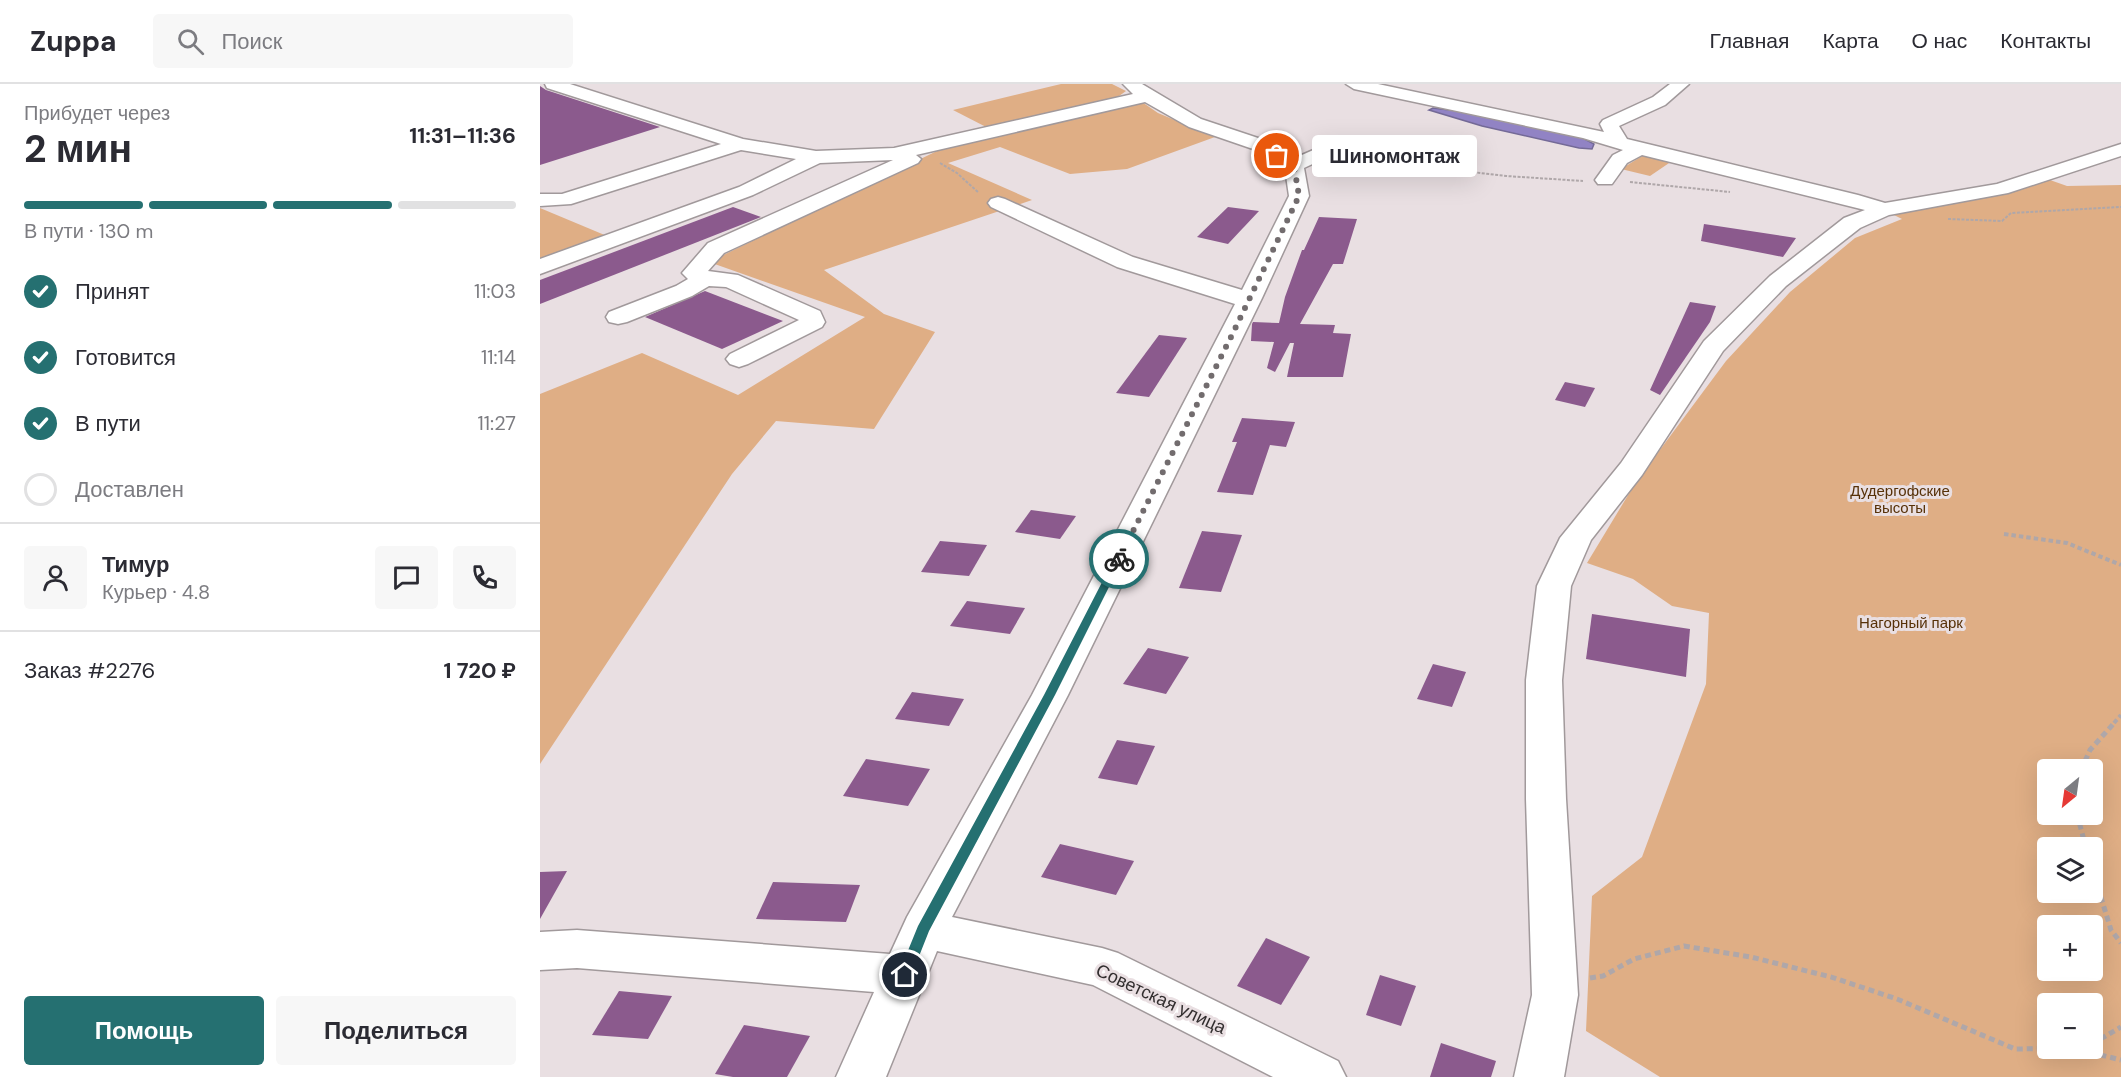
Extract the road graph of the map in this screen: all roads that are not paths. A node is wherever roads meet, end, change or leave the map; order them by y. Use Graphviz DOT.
graph roads {
  1 [pos="553,84"];
  2 [pos="1354,84"];
  3 [pos="1681,84"];
  4 [pos="1139,90"];
  5 [pos="1619,142"];
  6 [pos="740,144"];
  7 [pos="1640,149"];
  8 [pos="2121,150"];
  9 [pos="926,151"];
  10 [pos="816,157"];
  11 [pos="1349,157"];
  12 [pos="1294,166"];
  13 [pos="1605,180"];
  14 [pos="746,191"];
  15 [pos="540,200"];
  16 [pos="998,204"];
  17 [pos="1884,210"];
  18 [pos="789,215"];
  19 [pos="540,267"];
  20 [pos="704,279"];
  21 [pos="1250,298"];
  22 [pos="618,317"];
  23 [pos="739,359"];
  24 [pos="922,930"];
  25 [pos="540,951"];
  26 [pos="905,975"];
  27 [pos="861,1077"];
  28 [pos="1321,1077"];
  29 [pos="1539,1077"];
  1 -- 6 [label="street"];
  2 -- 5 [label="street"];
  3 -- 5 [label="street"];
  4 -- 9 [label="street"];
  4 -- 12 [label="street"];
  5 -- 7 [label="street"];
  6 -- 10 [label="street"];
  6 -- 15 [label="street"];
  7 -- 13 [label="street"];
  7 -- 17 [label="street"];
  8 -- 17 [label="street"];
  9 -- 10 [label="street"];
  9 -- 18 [label="street"];
  10 -- 14 [label="street"];
  11 -- 12 [label="street"];
  12 -- 21 [label="street"];
  14 -- 18 [label="street"];
  14 -- 19 [label="street"];
  16 -- 21 [label="street"];
  17 -- 29 [label="street"];
  18 -- 20 [label="street"];
  20 -- 22 [label="street"];
  20 -- 23 [label="street"];
  21 -- 24 [label="street"];
  24 -- 26 [label="street"];
  24 -- 28 [label="street, Советская улица"];
  25 -- 26 [label="street"];
  26 -- 27 [label="street"];
}
